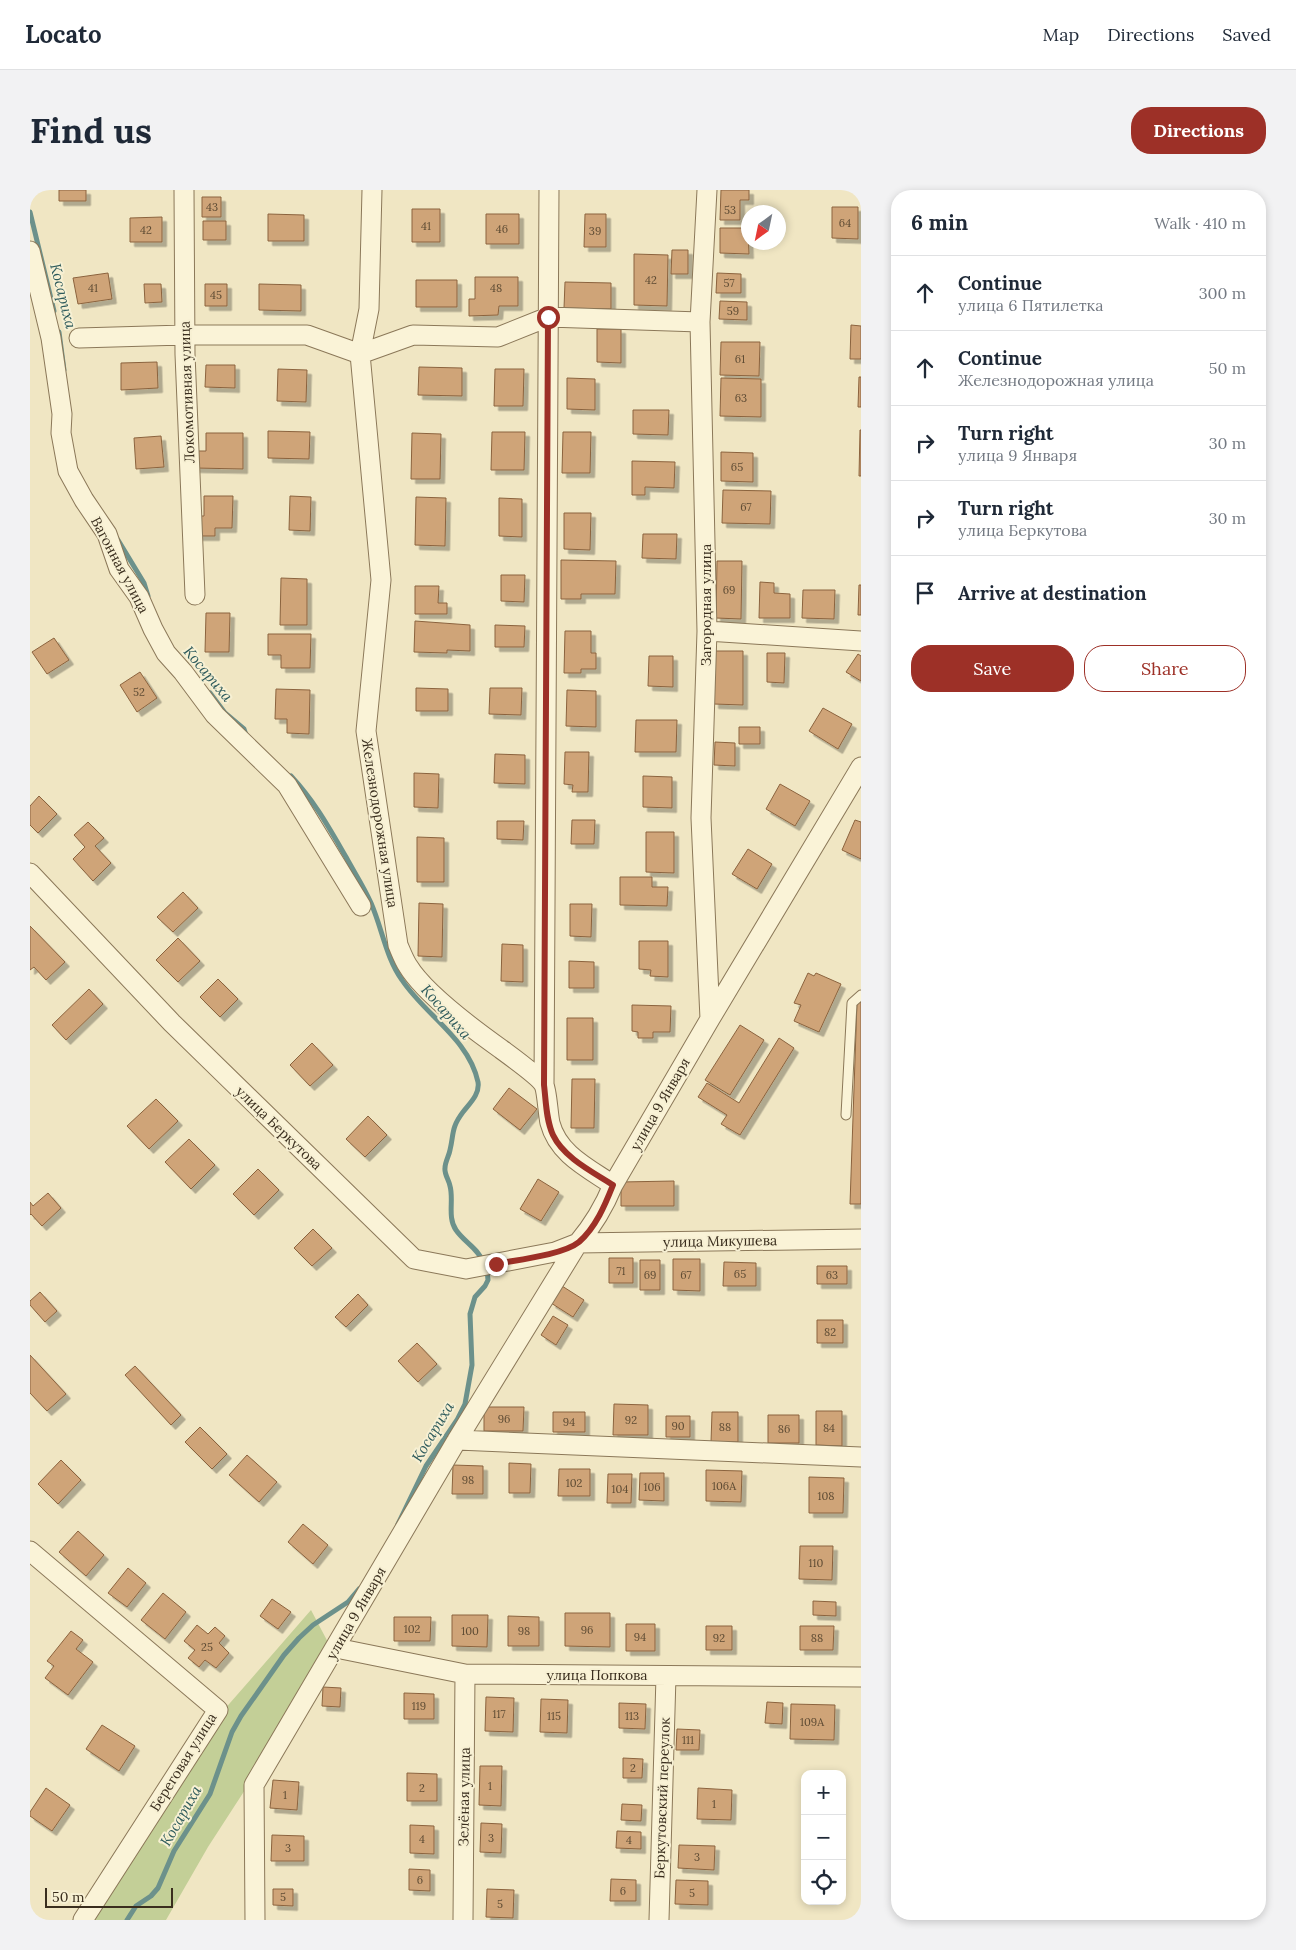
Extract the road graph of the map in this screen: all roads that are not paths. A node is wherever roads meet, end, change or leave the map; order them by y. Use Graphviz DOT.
graph roads {
  1 [pos="184,190"];
  2 [pos="372,190"];
  3 [pos="548,190"];
  4 [pos="707,190"];
  5 [pos="30,251"];
  6 [pos="548,317"];
  7 [pos="700,322"];
  8 [pos="184,335"];
  9 [pos="79,338"];
  10 [pos="360,354"];
  11 [pos="195,595"];
  12 [pos="707,631"];
  13 [pos="861,641"];
  14 [pos="861,767"];
  15 [pos="30,873"];
  16 [pos="361,906"];
  17 [pos="861,995"];
  18 [pos="710,1019"];
  19 [pos="544,1085"];
  20 [pos="846,1115"];
  21 [pos="613,1185"];
  22 [pos="861,1239"];
  23 [pos="578,1242"];
  24 [pos="457,1440"];
  25 [pos="861,1457"];
  26 [pos="30,1551"];
  27 [pos="336,1648"];
  28 [pos="466,1674"];
  29 [pos="666,1676"];
  30 [pos="861,1676"];
  31 [pos="83,1920"];
  32 [pos="254,1920"];
  33 [pos="463,1920"];
  34 [pos="659,1920"];
  1 -- 8 [label="street, Локомотивная улица"];
  2 -- 10 [label="street, Железнодорожная улица"];
  3 -- 6 [label="street"];
  4 -- 7 [label="street, Загородная улица"];
  5 -- 16 [label="street, Вагонная улица"];
  6 -- 7 [label="street"];
  6 -- 10 [label="street"];
  6 -- 19 [label="street"];
  7 -- 12 [label="street, Загородная улица"];
  8 -- 9 [label="street"];
  8 -- 10 [label="street"];
  8 -- 11 [label="street, Локомотивная улица"];
  10 -- 19 [label="street, Железнодорожная улица"];
  12 -- 13 [label="street"];
  12 -- 18 [label="street, Загородная улица"];
  14 -- 18 [label="street, улица 9 Января"];
  15 -- 23 [label="street, улица Беркутова"];
  17 -- 20 [label="lane"];
  18 -- 21 [label="street, улица 9 Января"];
  19 -- 21 [label="street"];
  21 -- 23 [label="street, улица 9 Января"];
  22 -- 23 [label="street, улица Микушева"];
  23 -- 24 [label="street, улица 9 Января"];
  24 -- 25 [label="street"];
  24 -- 27 [label="street, улица 9 Января"];
  26 -- 31 [label="street, Береговая улица"];
  27 -- 28 [label="street, улица Попкова"];
  27 -- 32 [label="street, улица 9 Января"];
  28 -- 29 [label="street, улица Попкова"];
  28 -- 33 [label="street, Зелёная улица"];
  29 -- 30 [label="street, улица Попкова"];
  29 -- 34 [label="street, Беркутовский переулок"];
}
